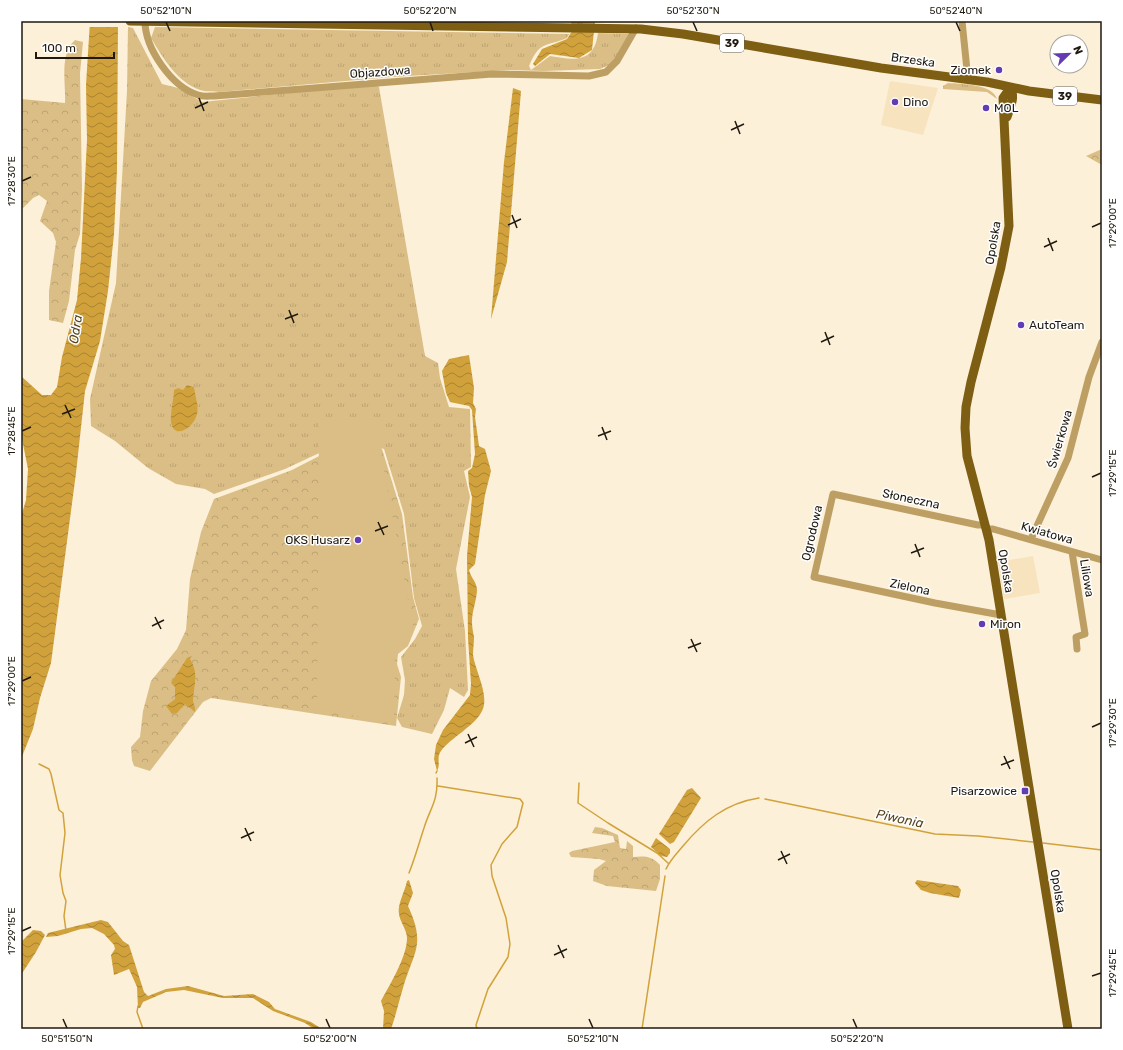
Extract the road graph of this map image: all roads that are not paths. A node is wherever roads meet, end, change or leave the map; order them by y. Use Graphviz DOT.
graph roads {
  1 [pos="130,21"];
  2 [pos="133,21"];
  3 [pos="139,21"];
  4 [pos="145,21"];
  5 [pos="962,21"];
  6 [pos="636,28"];
  7 [pos="968,80"];
  8 [pos="987,82"];
  9 [pos="1010,88"];
  10 [pos="1029,91"];
  11 [pos="1008,99"];
  12 [pos="1102,100"];
  13 [pos="1102,342"];
  14 [pos="833,494"];
  15 [pos="986,527"];
  16 [pos="1032,540"];
  17 [pos="1072,552"];
  18 [pos="1102,560"];
  19 [pos="814,578"];
  20 [pos="1001,615"];
  21 [pos="1077,649"];
  22 [pos="1068,1029"];
  1 -- 2 [label="main road, 39"];
  2 -- 3 [label="main road, 39"];
  3 -- 4 [label="main road, 39"];
  4 -- 6 [label="main road, 39"];
  4 -- 6 [label="street, Objazdowa"];
  5 -- 7 [label="street"];
  6 -- 7 [label="main road, Brzeska / 39"];
  7 -- 8 [label="main road, Brzeska / 39"];
  8 -- 9 [label="main road, Brzeska / 39"];
  8 -- 11 [label="main road"];
  9 -- 10 [label="main road, Brzeska / 39"];
  9 -- 11 [label="main road"];
  10 -- 11 [label="main road"];
  10 -- 12 [label="main road, Brzeska / 39"];
  11 -- 15 [label="main road, Opolska"];
  13 -- 16 [label="street, Świerkowa"];
  14 -- 15 [label="street, Słoneczna"];
  14 -- 19 [label="street, Ogrodowa"];
  15 -- 16 [label="street, Kwiatowa"];
  15 -- 20 [label="main road, Opolska"];
  16 -- 17 [label="street, Kwiatowa"];
  17 -- 18 [label="street, Kwiatowa"];
  17 -- 21 [label="street, Liliowa"];
  19 -- 20 [label="street, Zielona"];
  20 -- 22 [label="main road, Opolska"];
}
